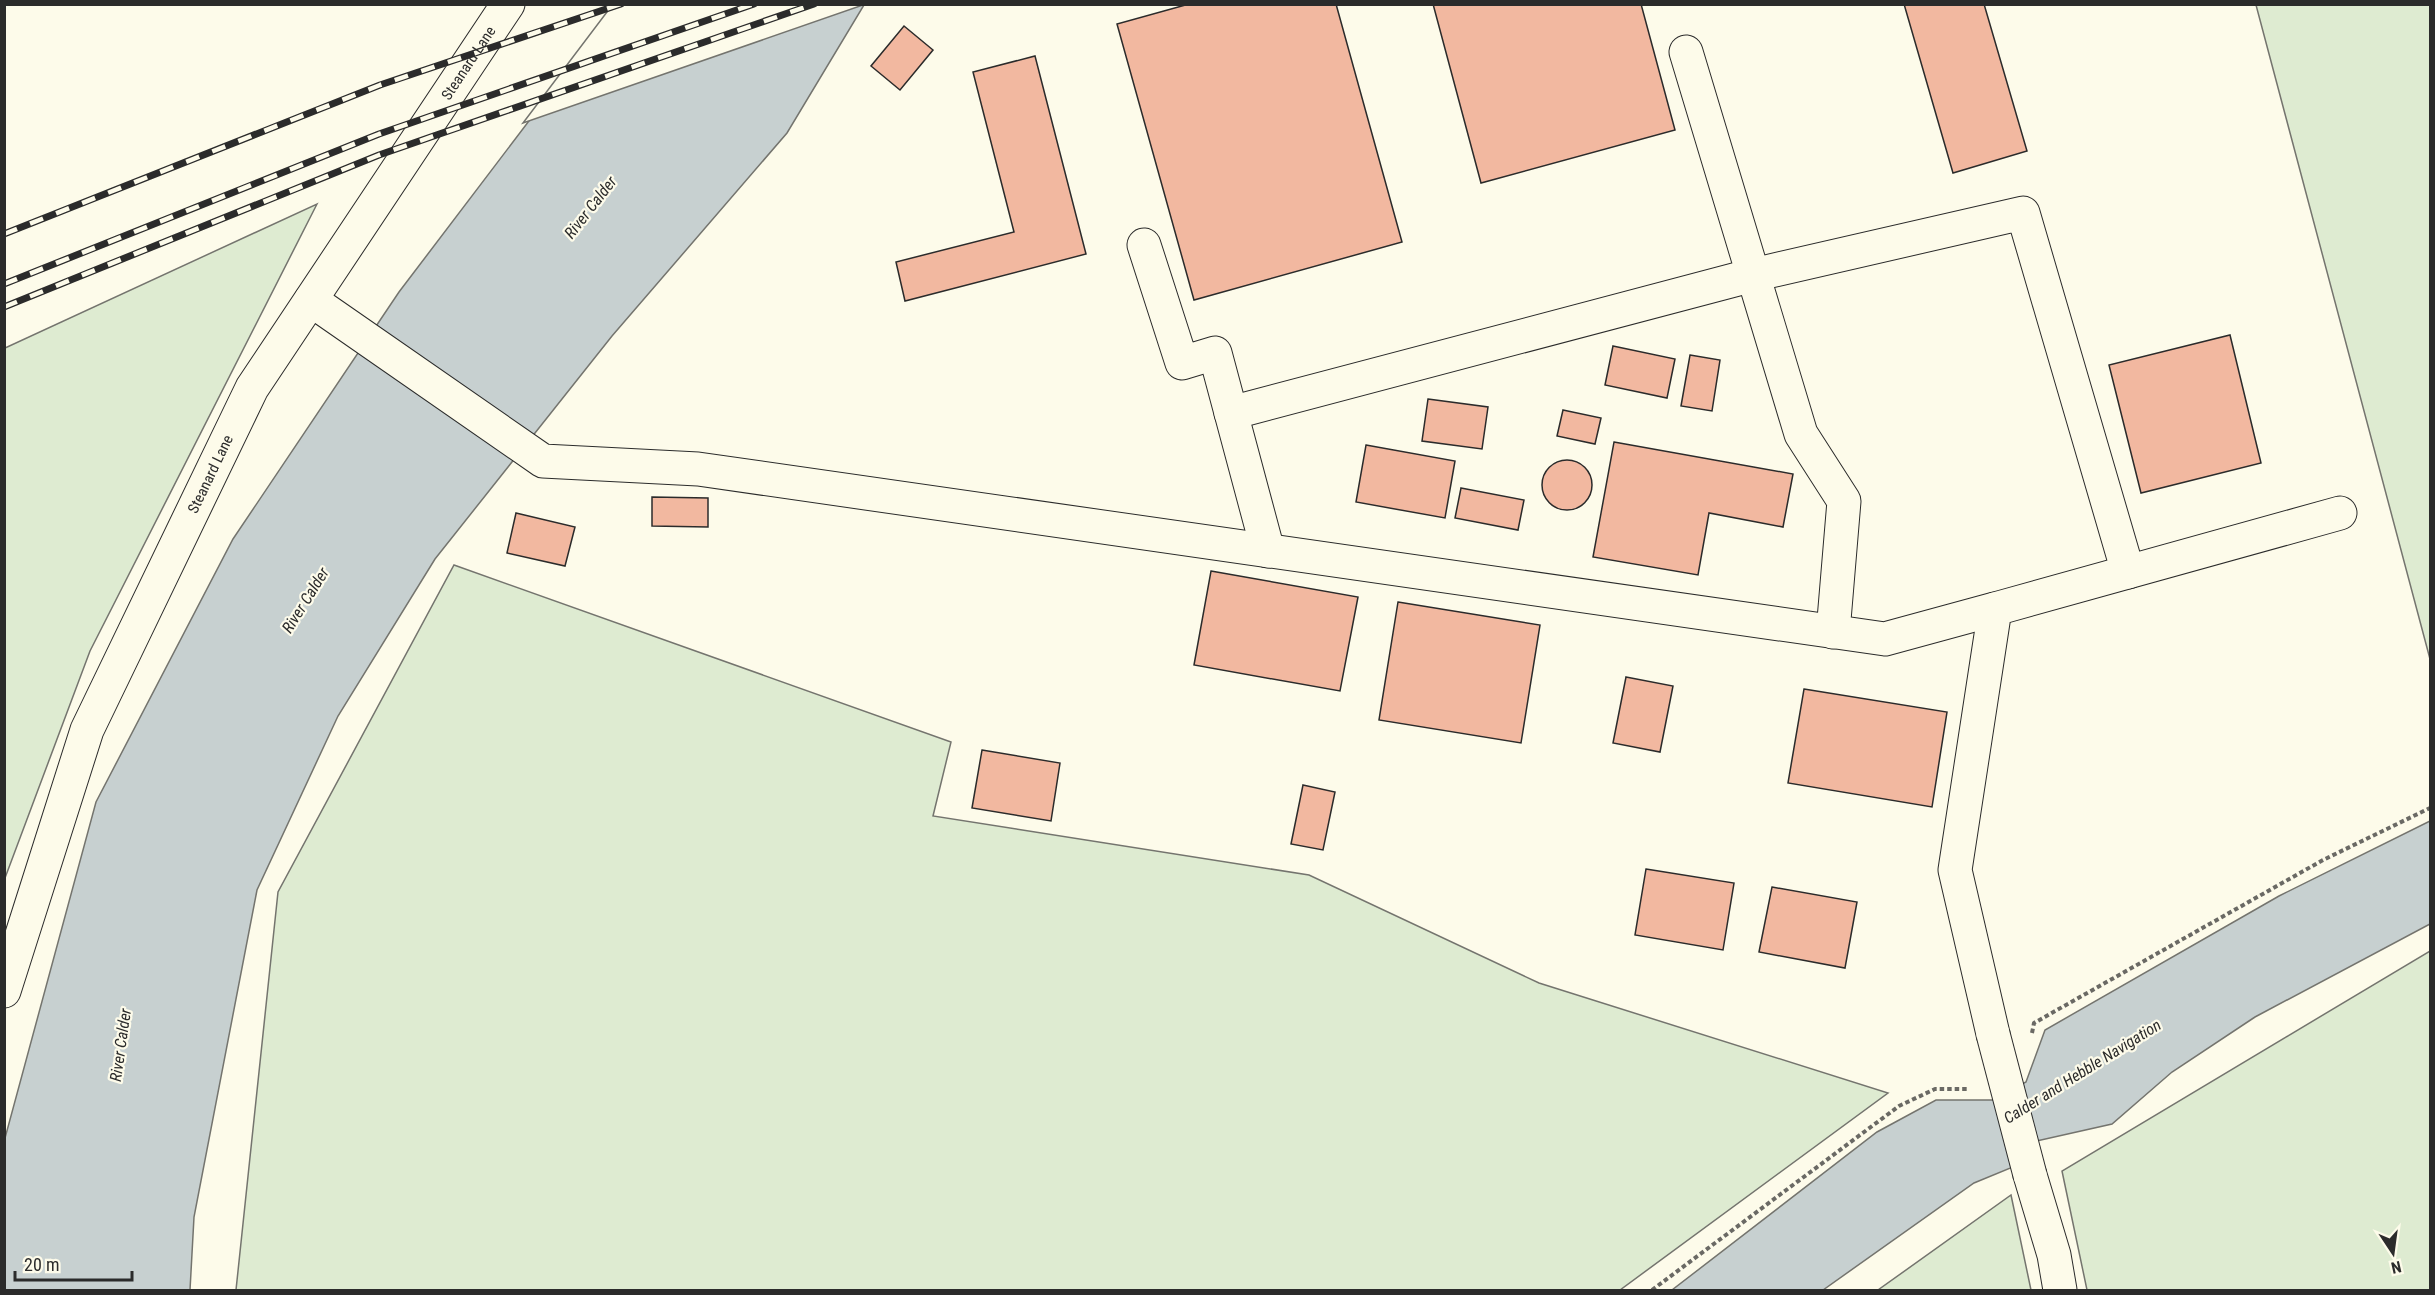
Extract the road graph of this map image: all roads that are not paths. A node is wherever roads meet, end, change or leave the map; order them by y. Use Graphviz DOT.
graph roads {
  1 [pos="508,4"];
  2 [pos="1686,52"];
  3 [pos="1144,245"];
  4 [pos="1754,275"];
  5 [pos="324,309"];
  6 [pos="1231,413"];
  7 [pos="2340,513"];
  8 [pos="1268,551"];
  9 [pos="2128,572"];
  10 [pos="1995,609"];
  11 [pos="1833,632"];
  12 [pos="4,991"];
  13 [pos="2060,1290"];
  1 -- 5 [label="street, Steanard Lane"];
  2 -- 4 [label="street"];
  3 -- 6 [label="street"];
  4 -- 6 [label="street"];
  4 -- 9 [label="street"];
  4 -- 11 [label="street"];
  5 -- 8 [label="street"];
  5 -- 12 [label="street, Steanard Lane"];
  6 -- 8 [label="street"];
  7 -- 9 [label="street"];
  8 -- 11 [label="street"];
  9 -- 10 [label="street"];
  10 -- 11 [label="street"];
  10 -- 13 [label="street, bridge"];
}
